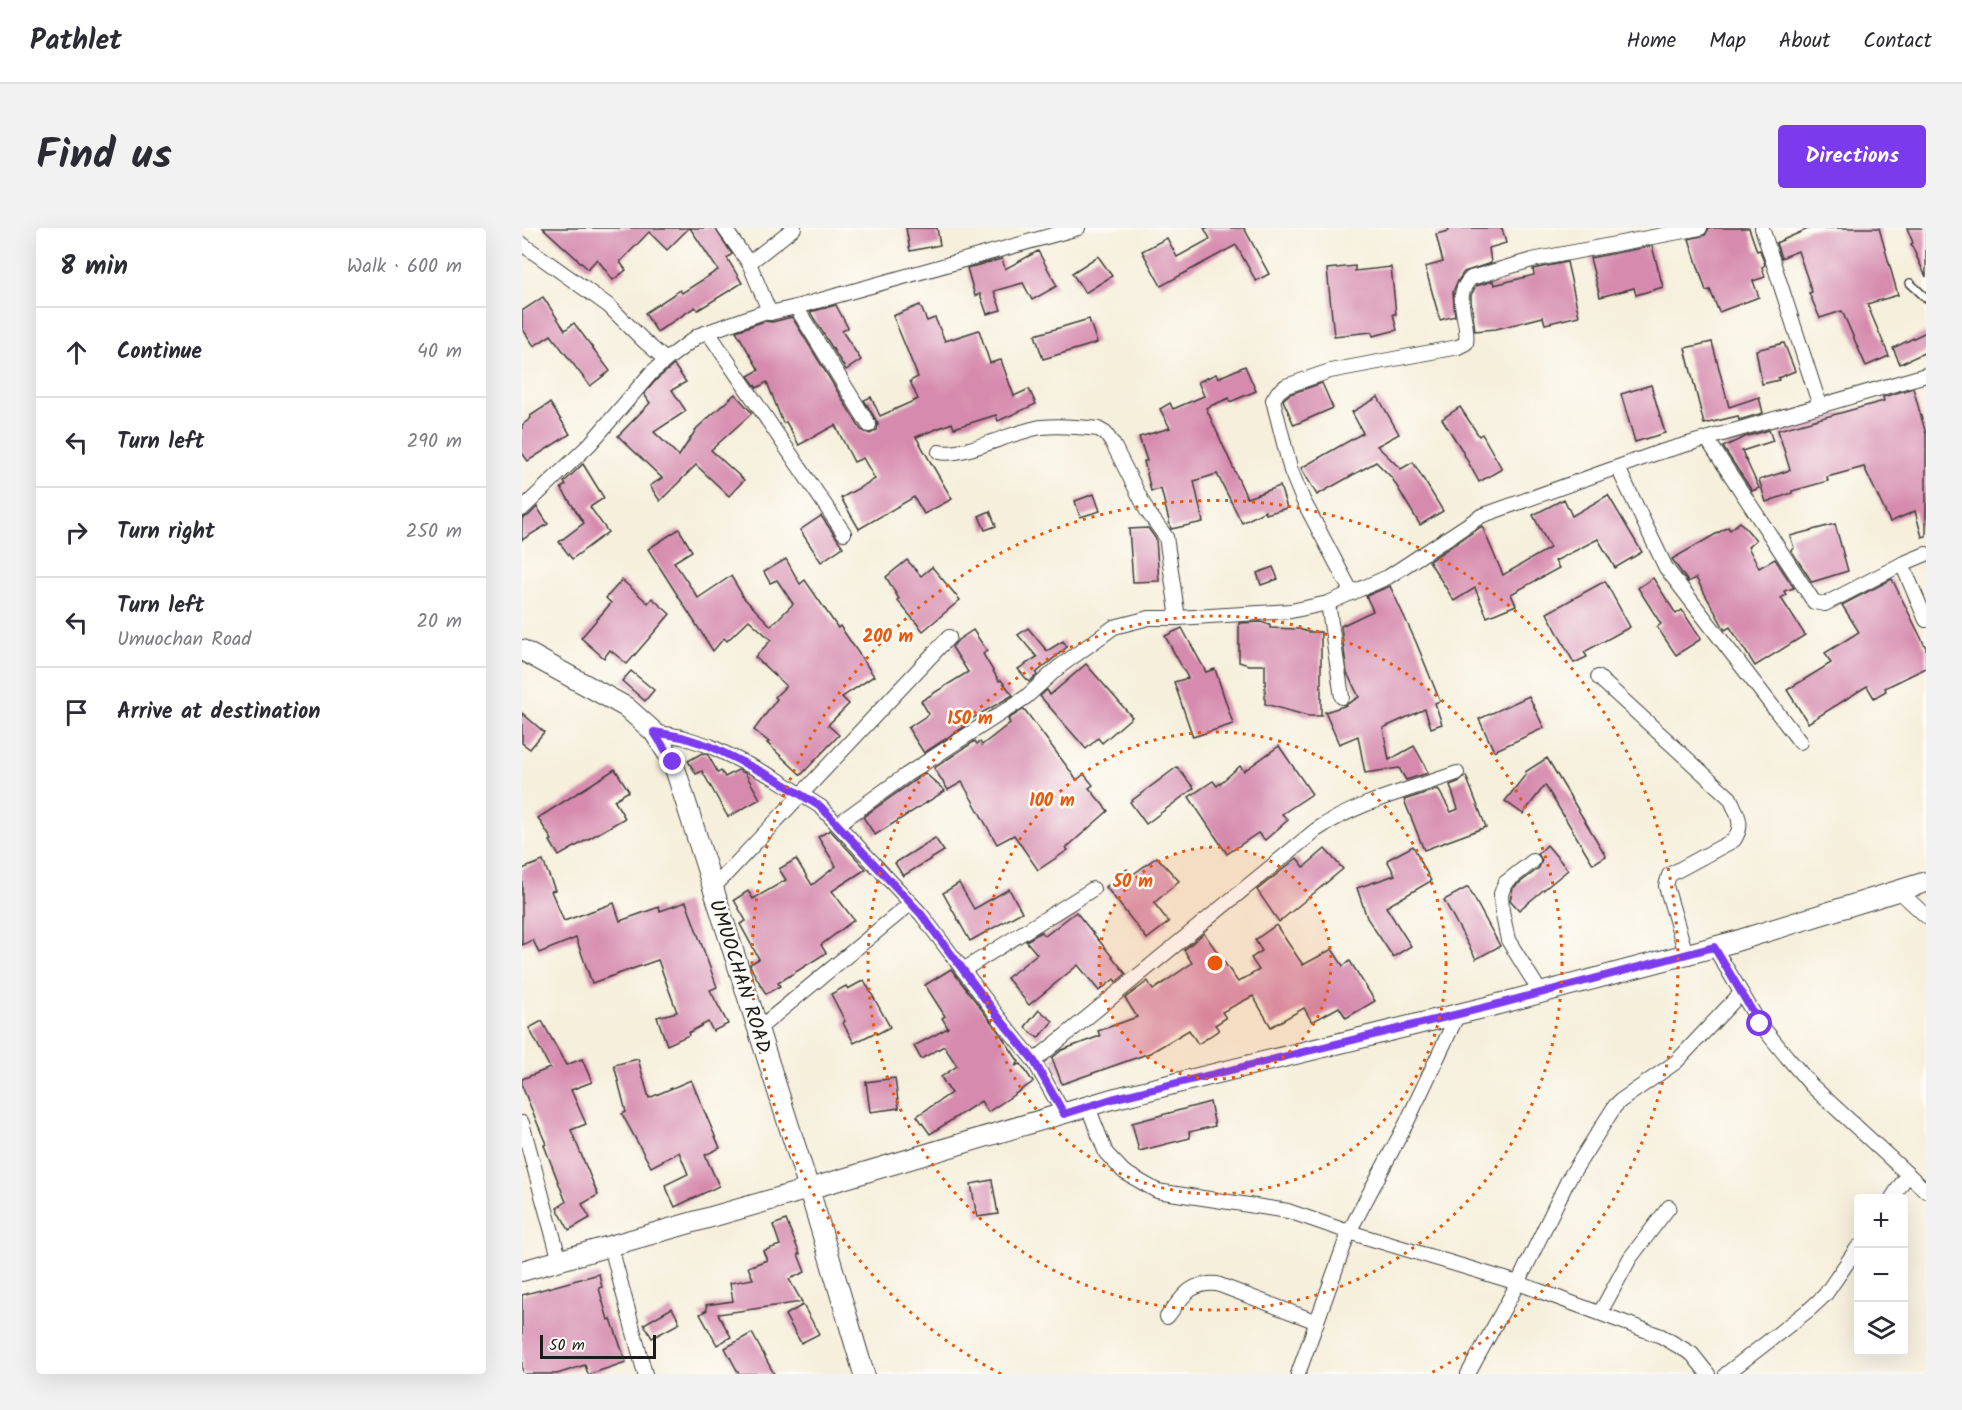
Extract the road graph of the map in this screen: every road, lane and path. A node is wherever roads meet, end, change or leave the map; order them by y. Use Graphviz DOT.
graph roads {
  1 [pos="724,228"];
  2 [pos="794,228"];
  3 [pos="1078,228"];
  4 [pos="1700,228"];
  5 [pos="1762,228"];
  6 [pos="522,244"];
  7 [pos="749,263"];
  8 [pos="1910,283"];
  9 [pos="1926,298"];
  10 [pos="796,306"];
  11 [pos="770,313"];
  12 [pos="708,332"];
  13 [pos="666,360"];
  14 [pos="1926,375"];
  15 [pos="1820,406"];
  16 [pos="868,425"];
  17 [pos="1707,439"];
  18 [pos="939,452"];
  19 [pos="1618,468"];
  20 [pos="522,509"];
  21 [pos="844,533"];
  22 [pos="1926,554"];
  23 [pos="1902,564"];
  24 [pos="1352,593"];
  25 [pos="1328,603"];
  26 [pos="1178,618"];
  27 [pos="1926,620"];
  28 [pos="949,637"];
  29 [pos="522,650"];
  30 [pos="1598,677"];
  31 [pos="1342,697"];
  32 [pos="654,732"];
  33 [pos="1800,742"];
  34 [pos="1457,773"];
  35 [pos="802,794"];
  36 [pos="838,824"];
  37 [pos="1533,861"];
  38 [pos="1926,882"];
  39 [pos="713,888"];
  40 [pos="1093,890"];
  41 [pos="1898,890"];
  42 [pos="910,904"];
  43 [pos="1926,916"];
  44 [pos="1714,947"];
  45 [pos="1686,954"];
  46 [pos="963,970"];
  47 [pos="1541,993"];
  48 [pos="1741,993"];
  49 [pos="1458,1014"];
  50 [pos="758,1029"];
  51 [pos="1034,1061"];
  52 [pos="1088,1107"];
  53 [pos="1064,1114"];
  54 [pos="522,1123"];
  55 [pos="1908,1174"];
  56 [pos="809,1189"];
  57 [pos="1926,1191"];
  58 [pos="1895,1194"];
  59 [pos="1669,1207"];
  60 [pos="1348,1232"];
  61 [pos="611,1247"];
  62 [pos="1857,1248"];
  63 [pos="560,1261"];
  64 [pos="522,1271"];
  65 [pos="1518,1283"];
  66 [pos="1600,1313"];
  67 [pos="1167,1317"];
  68 [pos="1317,1322"];
  69 [pos="645,1374"];
  70 [pos="864,1374"];
  71 [pos="1298,1374"];
  72 [pos="1468,1374"];
  73 [pos="1708,1374"];
  74 [pos="1726,1374"];
  1 -- 7 [label="street"];
  2 -- 7 [label="street"];
  3 -- 10 [label="street"];
  4 -- 24 [label="street"];
  5 -- 15 [label="street"];
  6 -- 13 [label="street"];
  7 -- 11 [label="street"];
  8 -- 9 [label="lane"];
  10 -- 11 [label="street"];
  10 -- 16 [label="street"];
  11 -- 12 [label="street"];
  12 -- 13 [label="street"];
  12 -- 21 [label="street"];
  13 -- 20 [label="street"];
  14 -- 15 [label="street"];
  15 -- 17 [label="street"];
  17 -- 19 [label="street"];
  17 -- 23 [label="street"];
  18 -- 26 [label="street"];
  19 -- 24 [label="street"];
  19 -- 33 [label="street"];
  22 -- 23 [label="street"];
  23 -- 27 [label="street"];
  24 -- 25 [label="street"];
  25 -- 26 [label="street"];
  25 -- 31 [label="street"];
  26 -- 36 [label="street"];
  28 -- 35 [label="street"];
  29 -- 32 [label="main road, UMUOCHAN ROAD"];
  30 -- 45 [label="street"];
  32 -- 35 [label="street"];
  32 -- 39 [label="main road, UMUOCHAN ROAD"];
  34 -- 51 [label="street"];
  35 -- 36 [label="street"];
  35 -- 39 [label="street"];
  36 -- 42 [label="street"];
  37 -- 47 [label="street"];
  38 -- 41 [label="main road"];
  39 -- 50 [label="main road, UMUOCHAN ROAD"];
  40 -- 46 [label="street"];
  41 -- 43 [label="street"];
  41 -- 44 [label="main road"];
  42 -- 46 [label="street"];
  42 -- 50 [label="street"];
  44 -- 45 [label="main road"];
  44 -- 48 [label="street"];
  45 -- 47 [label="main road"];
  46 -- 51 [label="street"];
  47 -- 49 [label="main road"];
  48 -- 55 [label="street"];
  48 -- 65 [label="street"];
  49 -- 52 [label="main road"];
  49 -- 60 [label="street"];
  50 -- 56 [label="main road, UMUOCHAN ROAD"];
  51 -- 53 [label="street"];
  52 -- 53 [label="main road"];
  52 -- 60 [label="street"];
  53 -- 56 [label="main road"];
  54 -- 63 [label="street"];
  55 -- 57 [label="street"];
  55 -- 58 [label="street"];
  56 -- 61 [label="main road"];
  56 -- 70 [label="main road, UMUOCHAN ROAD"];
  59 -- 66 [label="street"];
  60 -- 65 [label="street"];
  60 -- 68 [label="street"];
  61 -- 63 [label="main road"];
  61 -- 69 [label="street"];
  62 -- 74 [label="street"];
  63 -- 64 [label="main road"];
  65 -- 66 [label="street"];
  65 -- 72 [label="street"];
  66 -- 73 [label="street"];
  67 -- 68 [label="street"];
  68 -- 71 [label="street"];
}
